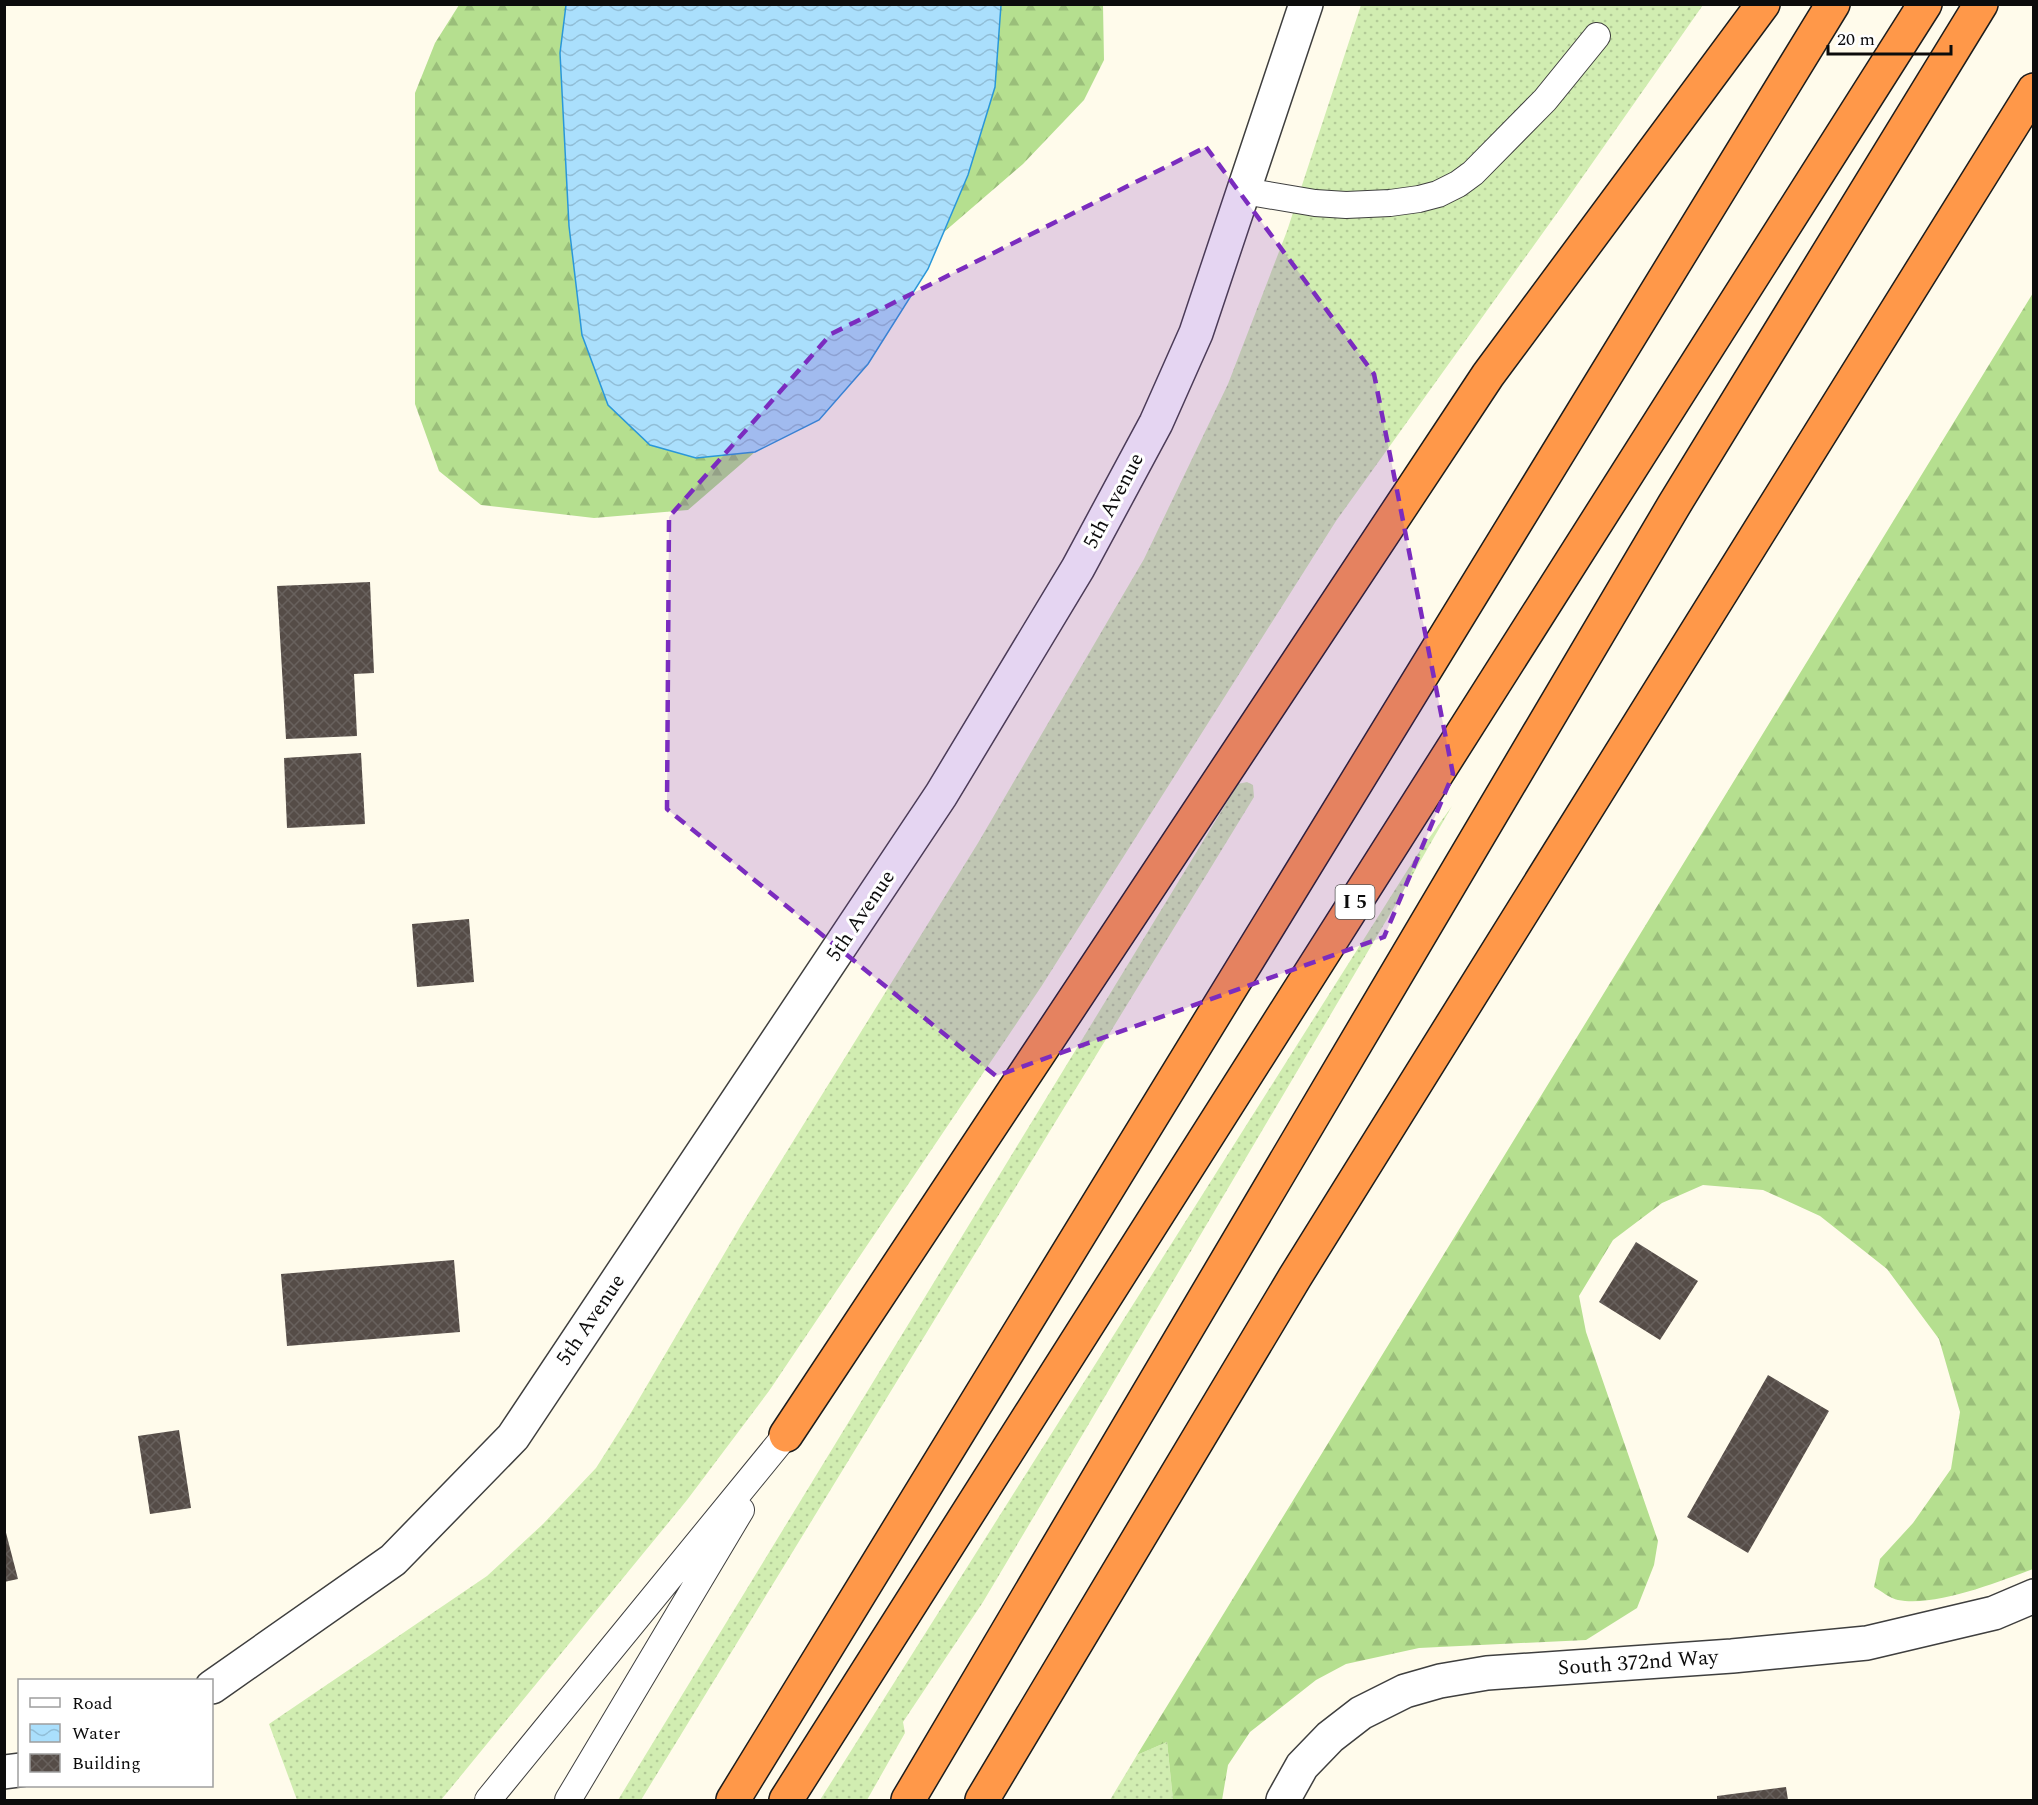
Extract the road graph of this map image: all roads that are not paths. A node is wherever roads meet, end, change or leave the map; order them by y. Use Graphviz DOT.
graph roads {
  1 [pos="1305,4"];
  2 [pos="1763,4"];
  3 [pos="1833,4"];
  4 [pos="1924,4"];
  5 [pos="1981,4"];
  6 [pos="1597,36"];
  7 [pos="2034,90"];
  8 [pos="1244,191"];
  9 [pos="786,1435"];
  10 [pos="2034,1596"];
  11 [pos="213,1686"];
  12 [pos="488,1800"];
  13 [pos="568,1800"];
  14 [pos="733,1800"];
  15 [pos="786,1800"];
  16 [pos="908,1800"];
  17 [pos="982,1800"];
  18 [pos="1282,1800"];
  1 -- 8 [label="street, 5th Avenue"];
  2 -- 9 [label="highway"];
  3 -- 14 [label="highway"];
  4 -- 15 [label="highway, I 5"];
  5 -- 16 [label="highway"];
  6 -- 8 [label="lane"];
  7 -- 17 [label="highway"];
  8 -- 11 [label="street, 5th Avenue"];
  9 -- 12 [label="lane"];
  9 -- 13 [label="lane"];
  10 -- 18 [label="street, South 372nd Way"];
}
